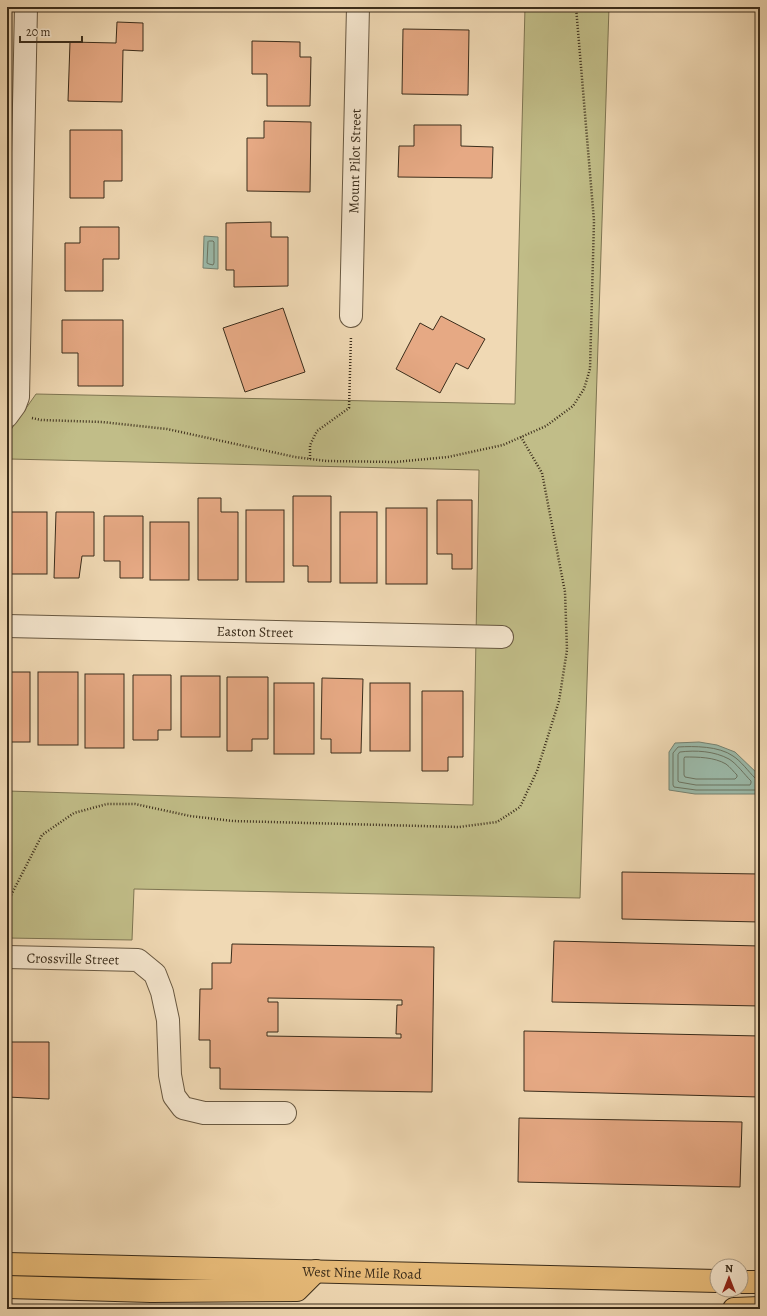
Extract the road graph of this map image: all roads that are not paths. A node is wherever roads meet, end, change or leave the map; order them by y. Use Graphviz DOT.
graph roads {
  1 [pos="26,7"];
  2 [pos="358,7"];
  3 [pos="351,316"];
  4 [pos="8,415"];
  5 [pos="7,626"];
  6 [pos="502,637"];
  7 [pos="7,957"];
  8 [pos="285,1113"];
  9 [pos="7,1264"];
  10 [pos="316,1271"];
  11 [pos="709,1281"];
  12 [pos="749,1282"];
  13 [pos="760,1282"];
  14 [pos="7,1287"];
  15 [pos="760,1308"];
  16 [pos="734,1309"];
  1 -- 4 [label="street"];
  2 -- 3 [label="street, Mount Pilot Street"];
  5 -- 6 [label="street, Easton Street"];
  7 -- 8 [label="street, Crossville Street"];
  9 -- 10 [label="main road, West Nine Mile Road"];
  10 -- 11 [label="main road, West Nine Mile Road"];
  10 -- 14 [label="main road"];
  12 -- 13 [label="main road"];
  15 -- 16 [label="main road"];
}
